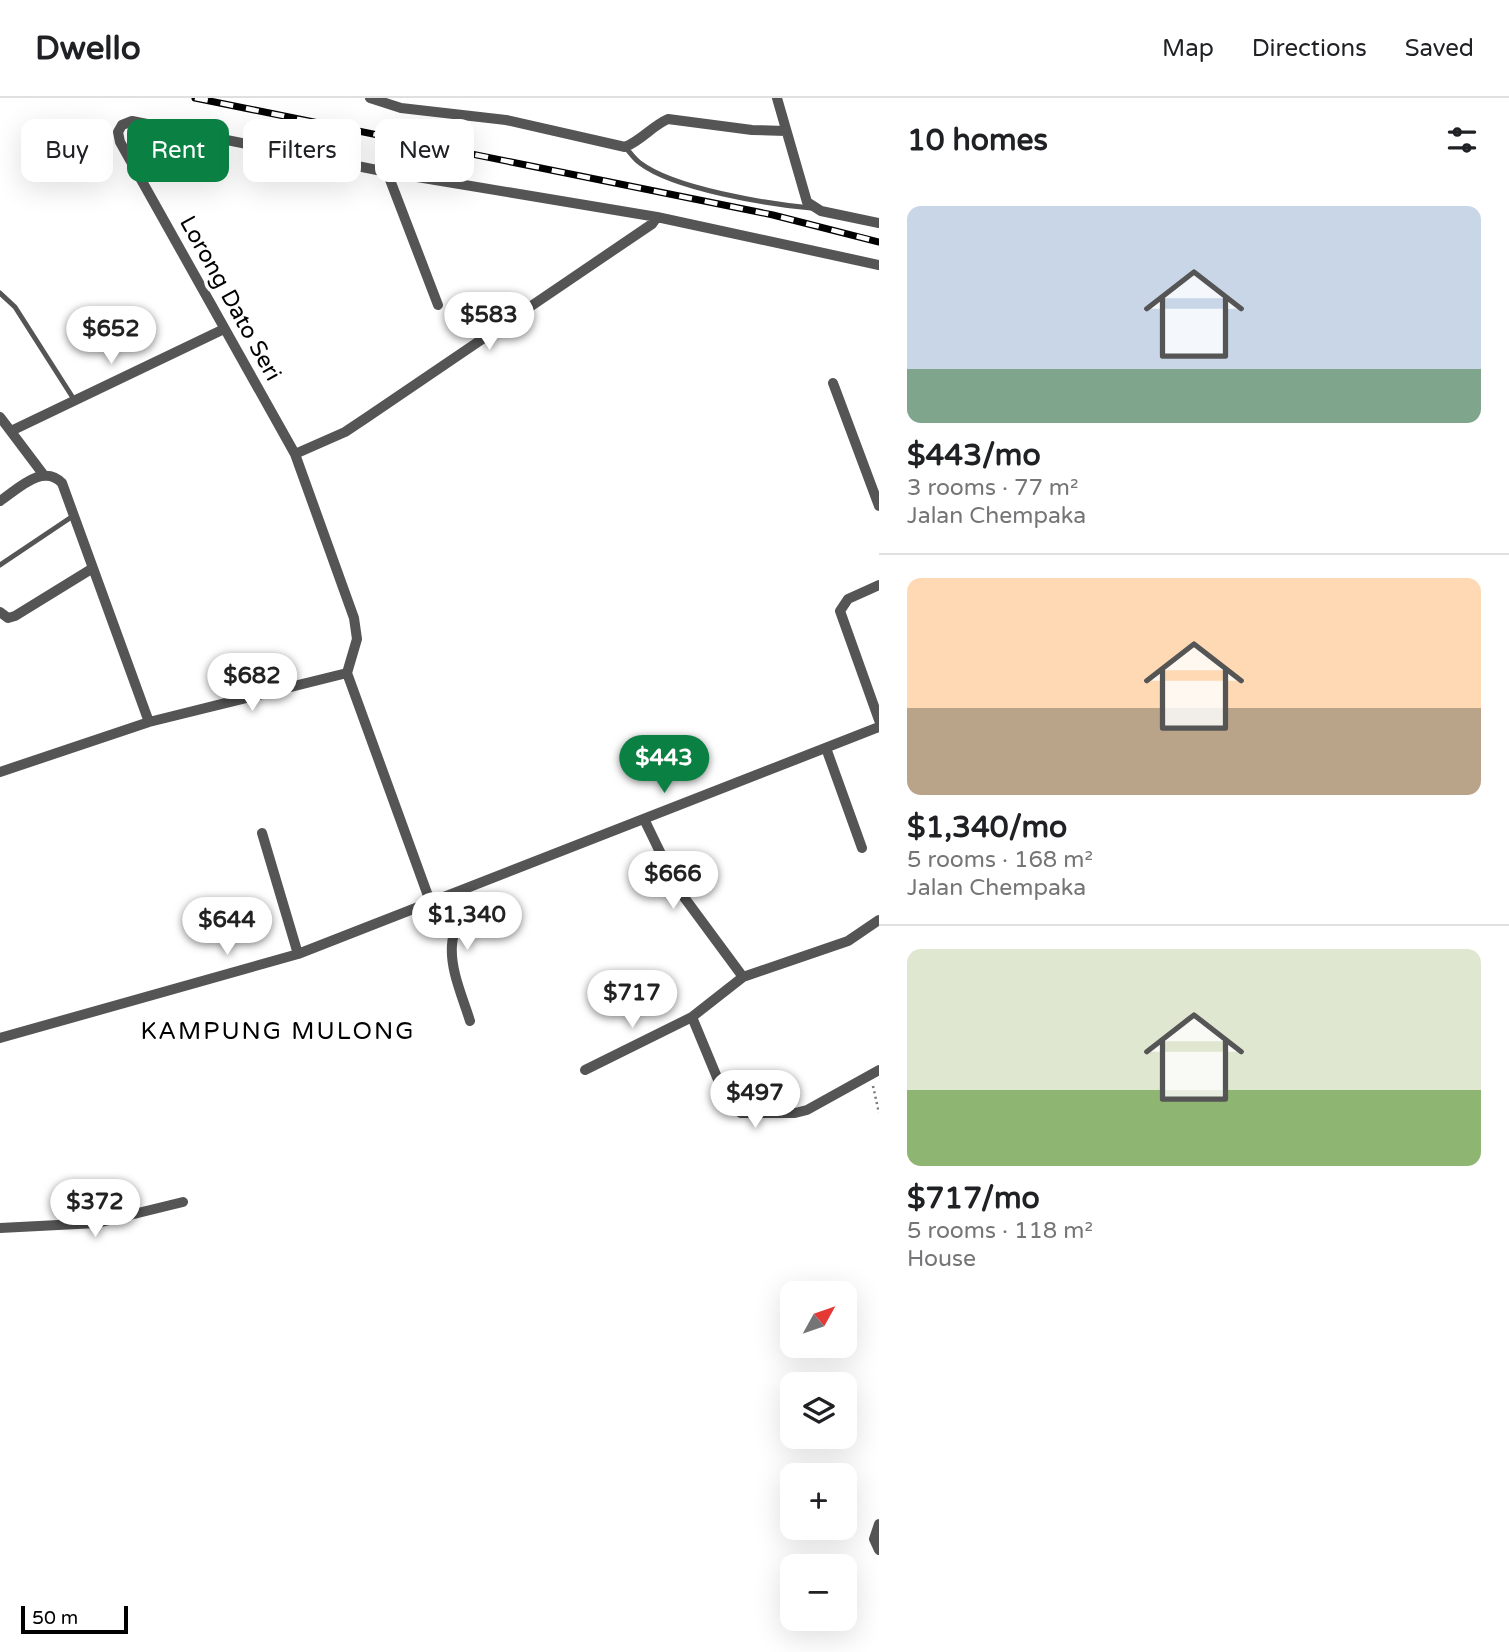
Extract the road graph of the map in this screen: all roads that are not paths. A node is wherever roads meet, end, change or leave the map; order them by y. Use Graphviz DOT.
graph roads {
  1 [pos="370,98"];
  2 [pos="777,98"];
  3 [pos="786,131"];
  4 [pos="625,147"];
  5 [pos="375,170"];
  6 [pos="391,182"];
  7 [pos="447,182"];
  8 [pos="813,208"];
  9 [pos="657,217"];
  10 [pos="879,223"];
  11 [pos="879,265"];
  12 [pos="0,293"];
  13 [pos="438,305"];
  14 [pos="224,329"];
  15 [pos="833,383"];
  16 [pos="75,401"];
  17 [pos="0,417"];
  18 [pos="11,431"];
  19 [pos="295,454"];
  20 [pos="43,474"];
  21 [pos="0,501"];
  22 [pos="879,506"];
  23 [pos="74,516"];
  24 [pos="0,565"];
  25 [pos="93,568"];
  26 [pos="879,585"];
  27 [pos="0,612"];
  28 [pos="347,673"];
  29 [pos="879,720"];
  30 [pos="149,722"];
  31 [pos="879,727"];
  32 [pos="826,748"];
  33 [pos="0,772"];
  34 [pos="644,820"];
  35 [pos="262,833"];
  36 [pos="862,848"];
  37 [pos="460,891"];
  38 [pos="431,904"];
  39 [pos="879,920"];
  40 [pos="298,954"];
  41 [pos="743,977"];
  42 [pos="692,1017"];
  43 [pos="470,1021"];
  44 [pos="0,1038"];
  45 [pos="585,1070"];
  46 [pos="879,1070"];
  47 [pos="183,1202"];
  48 [pos="0,1228"];
  49 [pos="879,1524"];
  50 [pos="879,1550"];
  1 -- 4 [label="street"];
  2 -- 3 [label="street"];
  3 -- 4 [label="street"];
  3 -- 8 [label="street"];
  4 -- 8 [label="lane"];
  5 -- 14 [label="street, Lorong Dato Seri"];
  6 -- 13 [label="street"];
  7 -- 9 [label="street, Lorong Dato Seri"];
  8 -- 10 [label="street"];
  9 -- 11 [label="street, Lorong Dato Seri"];
  9 -- 19 [label="street"];
  12 -- 16 [label="lane"];
  14 -- 16 [label="street"];
  14 -- 19 [label="street, Lorong Dato Seri"];
  15 -- 22 [label="street"];
  16 -- 18 [label="street"];
  17 -- 18 [label="street"];
  18 -- 20 [label="street"];
  19 -- 28 [label="street, Lorong Dato Seri"];
  20 -- 21 [label="street"];
  20 -- 23 [label="street"];
  23 -- 24 [label="lane"];
  23 -- 25 [label="street"];
  25 -- 27 [label="street"];
  25 -- 30 [label="street"];
  26 -- 29 [label="street"];
  28 -- 30 [label="street"];
  28 -- 38 [label="street"];
  30 -- 33 [label="street"];
  31 -- 32 [label="street"];
  32 -- 34 [label="street"];
  32 -- 36 [label="street"];
  34 -- 37 [label="street"];
  34 -- 41 [label="street"];
  35 -- 40 [label="street"];
  37 -- 38 [label="street"];
  37 -- 43 [label="street"];
  38 -- 40 [label="street"];
  39 -- 41 [label="street"];
  40 -- 44 [label="street"];
  41 -- 42 [label="street"];
  42 -- 45 [label="street"];
  42 -- 46 [label="street"];
  47 -- 48 [label="street"];
  49 -- 50 [label="street"];
}
